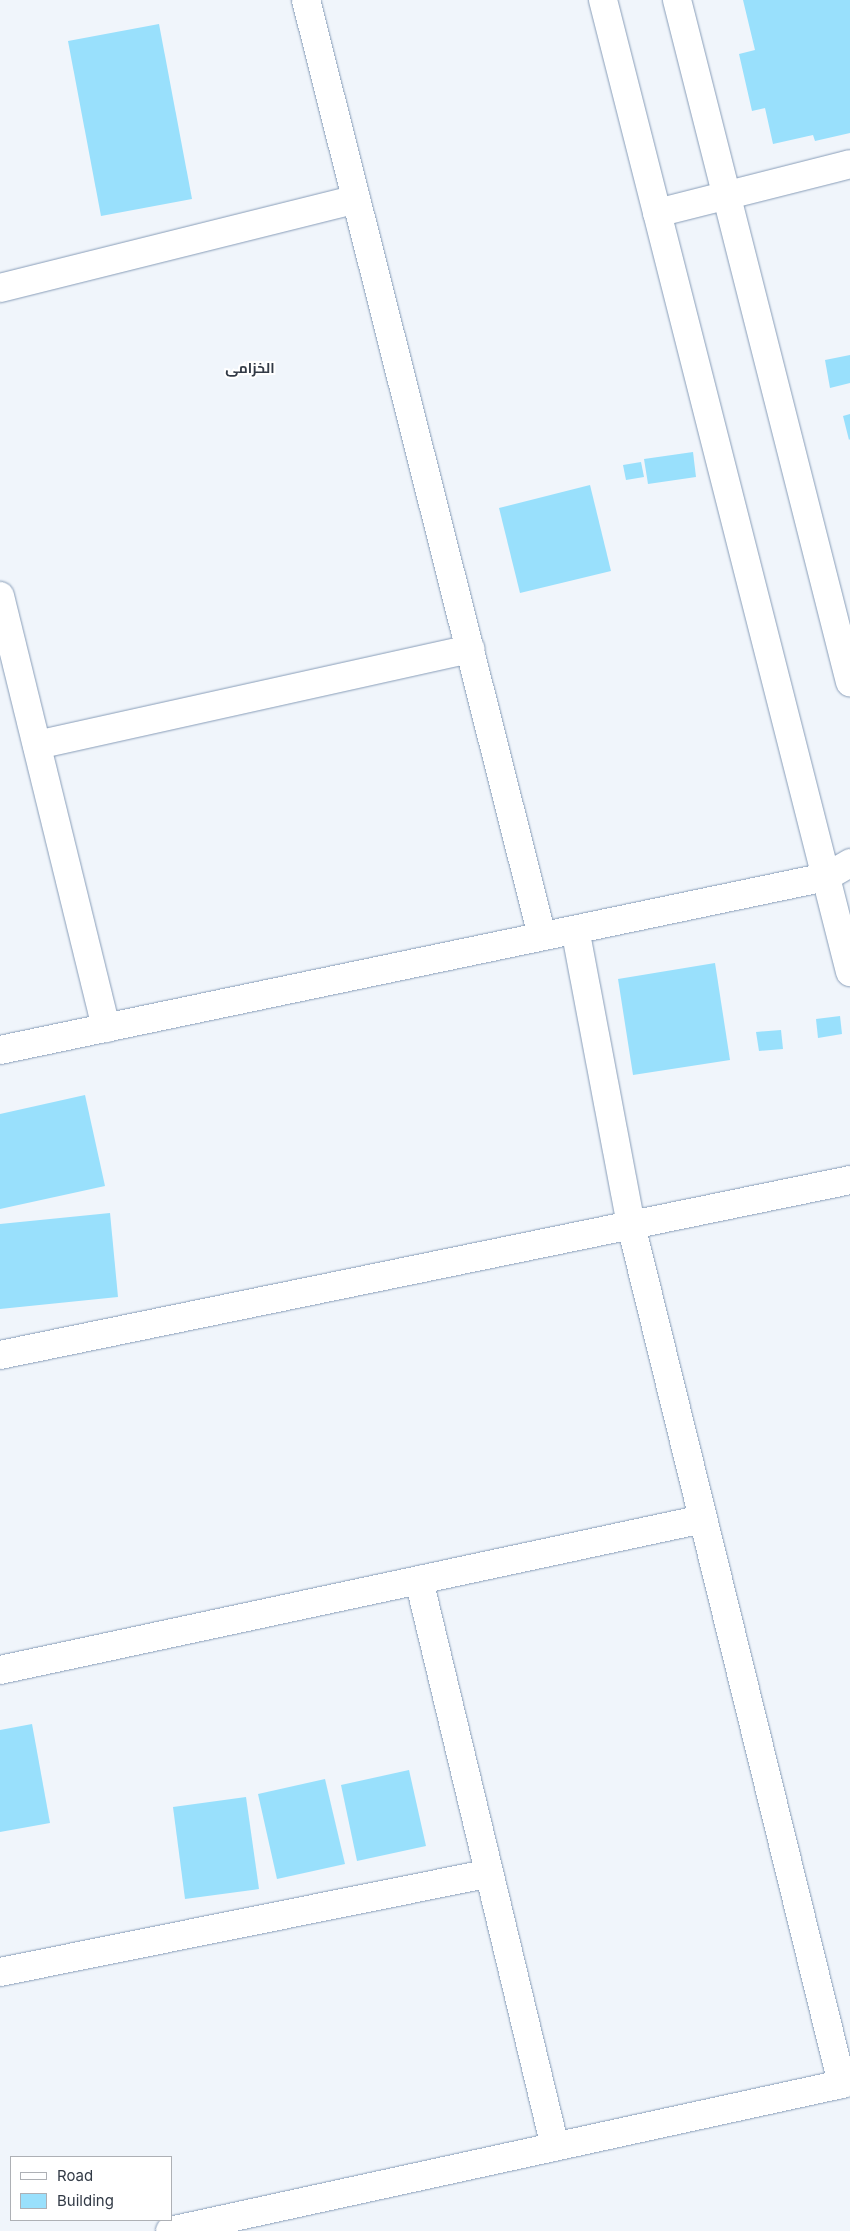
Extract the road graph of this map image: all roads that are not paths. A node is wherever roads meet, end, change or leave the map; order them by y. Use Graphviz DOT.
graph roads {
  1 [pos="306,0"];
  2 [pos="603,0"];
  3 [pos="677,0"];
  4 [pos="850,164"];
  5 [pos="726,196"];
  6 [pos="356,199"];
  7 [pos="657,213"];
  8 [pos="0,288"];
  9 [pos="0,596"];
  10 [pos="470,649"];
  11 [pos="850,682"];
  12 [pos="37,745"];
  13 [pos="850,863"];
  14 [pos="826,877"];
  15 [pos="575,930"];
  16 [pos="542,936"];
  17 [pos="850,972"];
  18 [pos="106,1028"];
  19 [pos="0,1050"];
  20 [pos="850,1180"];
  21 [pos="631,1225"];
  22 [pos="0,1355"];
  23 [pos="703,1519"];
  24 [pos="419,1580"];
  25 [pos="0,1670"];
  26 [pos="489,1873"];
  27 [pos="0,1972"];
  28 [pos="555,2147"];
  29 [pos="170,2231"];
  1 -- 6 [label="street"];
  2 -- 7 [label="street"];
  3 -- 5 [label="street"];
  4 -- 5 [label="street"];
  5 -- 7 [label="street"];
  5 -- 11 [label="street"];
  6 -- 8 [label="street"];
  6 -- 10 [label="street"];
  7 -- 14 [label="street"];
  9 -- 12 [label="street"];
  10 -- 12 [label="street"];
  10 -- 16 [label="street"];
  12 -- 18 [label="street"];
  13 -- 14 [label="street"];
  14 -- 15 [label="street"];
  14 -- 17 [label="street"];
  15 -- 16 [label="street"];
  15 -- 21 [label="street"];
  16 -- 18 [label="street"];
  18 -- 19 [label="street"];
  20 -- 21 [label="street"];
  21 -- 22 [label="street"];
  21 -- 23 [label="street"];
  23 -- 24 [label="street"];
  23 -- 28 [label="street"];
  24 -- 25 [label="street"];
  24 -- 26 [label="street"];
  26 -- 27 [label="street"];
  26 -- 28 [label="street"];
  28 -- 29 [label="street"];
}
